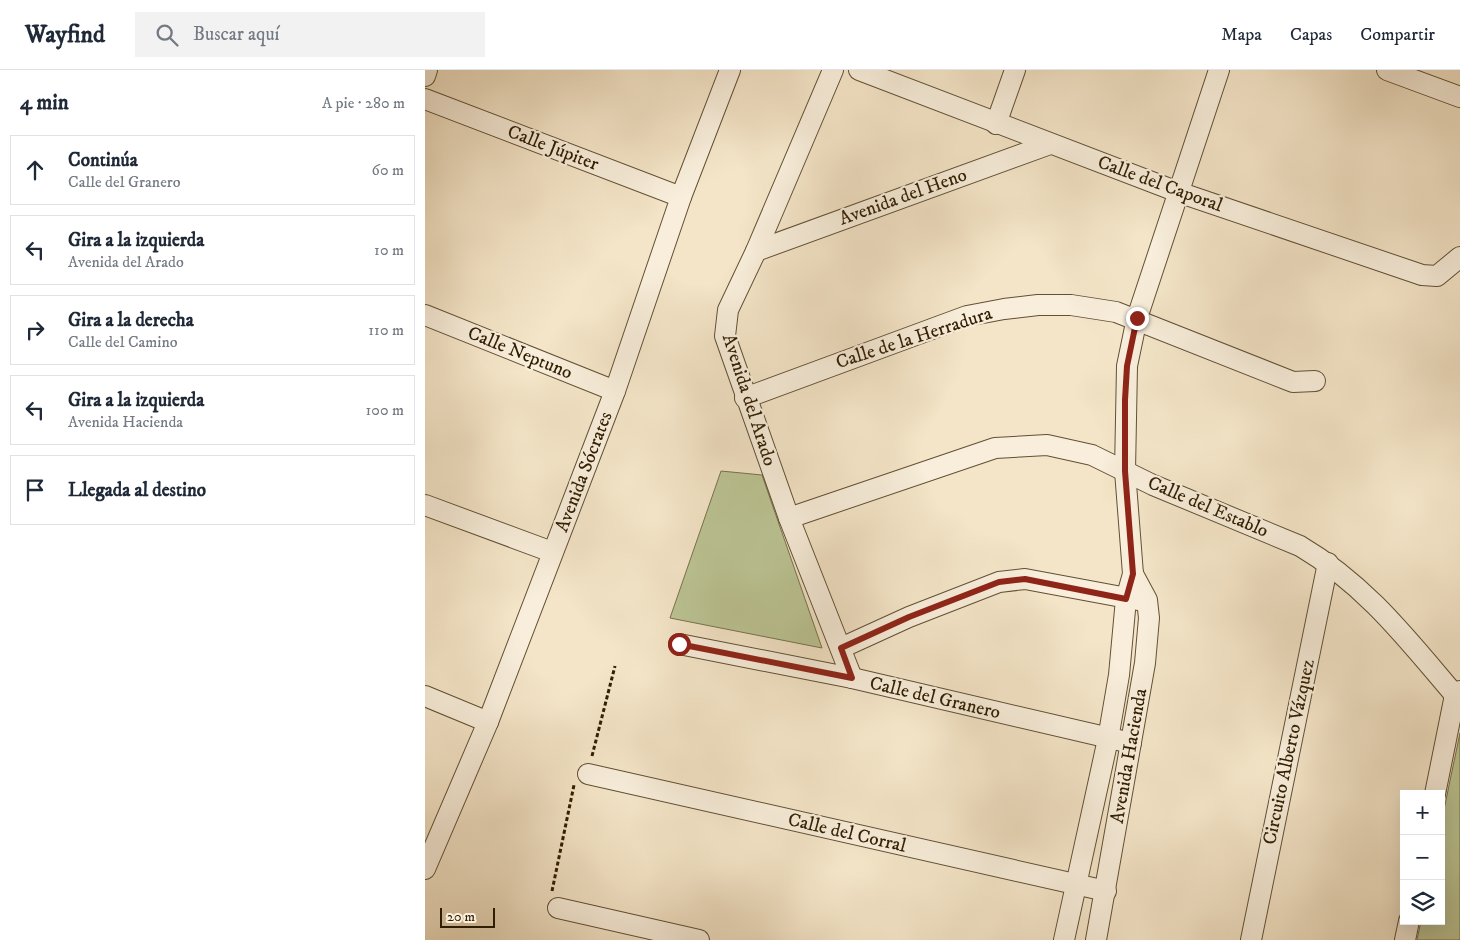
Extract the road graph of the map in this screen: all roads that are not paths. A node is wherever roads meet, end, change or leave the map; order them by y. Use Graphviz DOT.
graph roads {
  1 [pos="427,70"];
  2 [pos="730,70"];
  3 [pos="833,70"];
  4 [pos="859,70"];
  5 [pos="1015,70"];
  6 [pos="1219,70"];
  7 [pos="1387,70"];
  8 [pos="425,76"];
  9 [pos="1460,97"];
  10 [pos="425,99"];
  11 [pos="996,124"];
  12 [pos="1050,144"];
  13 [pos="1178,192"];
  14 [pos="681,197"];
  15 [pos="756,250"];
  16 [pos="1460,257"];
  17 [pos="425,315"];
  18 [pos="1137,318"];
  19 [pos="1315,381"];
  20 [pos="615,391"];
  21 [pos="745,398"];
  22 [pos="1125,471"];
  23 [pos="425,505"];
  24 [pos="789,518"];
  25 [pos="552,552"];
  26 [pos="1328,563"];
  27 [pos="1133,574"];
  28 [pos="1126,599"];
  29 [pos="1147,600"];
  30 [pos="679,644"];
  31 [pos="841,648"];
  32 [pos="852,678"];
  33 [pos="425,696"];
  34 [pos="1458,696"];
  35 [pos="488,722"];
  36 [pos="1107,739"];
  37 [pos="1131,743"];
  38 [pos="588,774"];
  39 [pos="1436,790"];
  40 [pos="425,869"];
  41 [pos="1076,884"];
  42 [pos="1106,891"];
  43 [pos="558,908"];
  44 [pos="1408,925"];
  45 [pos="699,940"];
  46 [pos="1064,940"];
  47 [pos="1096,940"];
  48 [pos="1251,940"];
  49 [pos="1405,940"];
  1 -- 8 [label="street"];
  2 -- 14 [label="street, Avenida Sócrates"];
  3 -- 15 [label="street, Avenida del Arado"];
  4 -- 11 [label="street, Calle del Caporal"];
  5 -- 11 [label="street"];
  6 -- 13 [label="street, Avenida Hacienda"];
  7 -- 9 [label="street"];
  10 -- 14 [label="street, Calle Júpiter"];
  11 -- 12 [label="street, Calle del Caporal"];
  12 -- 13 [label="street, Calle del Caporal"];
  12 -- 15 [label="street, Avenida del Heno"];
  13 -- 16 [label="street, Calle del Caporal"];
  13 -- 18 [label="street, Avenida Hacienda"];
  14 -- 20 [label="street, Avenida Sócrates"];
  15 -- 21 [label="street, Avenida del Arado"];
  17 -- 20 [label="street, Calle Neptuno"];
  18 -- 19 [label="street, Calle de la Herradura"];
  18 -- 21 [label="street, Calle de la Herradura"];
  18 -- 22 [label="street, Avenida Hacienda"];
  20 -- 25 [label="street, Avenida Sócrates"];
  21 -- 24 [label="street, Avenida del Arado"];
  22 -- 24 [label="street, Calle del Establo"];
  22 -- 26 [label="street, Calle del Establo"];
  22 -- 27 [label="street, Avenida Hacienda"];
  23 -- 25 [label="street"];
  24 -- 31 [label="street, Avenida del Arado"];
  25 -- 35 [label="street, Avenida Sócrates"];
  26 -- 34 [label="street, Calle del Establo"];
  26 -- 48 [label="street, Circuito Alberto Vázquez"];
  27 -- 28 [label="street, Avenida Hacienda"];
  27 -- 29 [label="street, Avenida Hacienda"];
  28 -- 29 [label="street"];
  28 -- 31 [label="street"];
  28 -- 36 [label="street, Avenida Hacienda"];
  29 -- 37 [label="street, Avenida Hacienda"];
  30 -- 32 [label="street, Calle del Granero"];
  31 -- 32 [label="street, Avenida del Arado"];
  32 -- 36 [label="street, Calle del Granero"];
  33 -- 35 [label="street"];
  34 -- 39 [label="street"];
  35 -- 40 [label="street, Avenida Sócrates"];
  36 -- 37 [label="street, Calle del Granero"];
  36 -- 41 [label="street, Avenida Hacienda"];
  37 -- 42 [label="street, Avenida Hacienda"];
  38 -- 41 [label="street, Calle del Corral"];
  41 -- 42 [label="street, Calle del Corral"];
  41 -- 46 [label="street, Avenida Hacienda"];
  42 -- 47 [label="street, Avenida Hacienda"];
  43 -- 45 [label="street"];
  44 -- 49 [label="street"];
}
